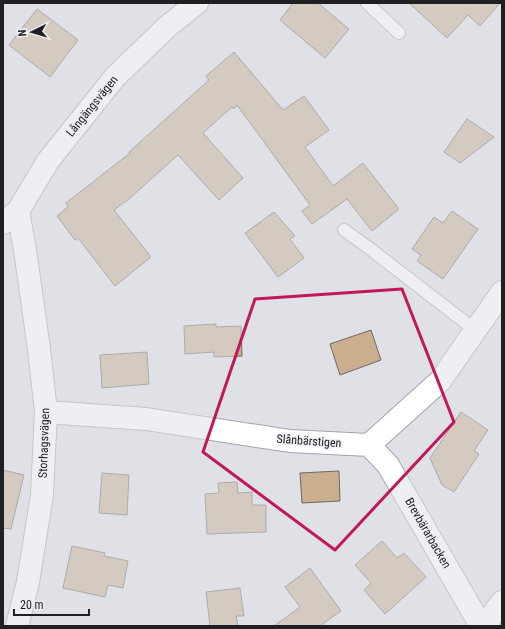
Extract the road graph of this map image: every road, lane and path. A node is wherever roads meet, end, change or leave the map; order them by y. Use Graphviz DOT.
graph roads {
  1 [pos="198,3"];
  2 [pos="367,3"];
  3 [pos="399,33"];
  4 [pos="10,217"];
  5 [pos="344,230"];
  6 [pos="502,292"];
  7 [pos="475,330"];
  8 [pos="46,412"];
  9 [pos="369,444"];
  10 [pos="502,602"];
  11 [pos="17,626"];
  12 [pos="482,626"];
  1 -- 4 [label="street, Långängsvägen"];
  2 -- 3 [label="lane"];
  4 -- 8 [label="street, Storhagsvägen"];
  5 -- 7 [label="lane"];
  6 -- 7 [label="street"];
  7 -- 9 [label="street"];
  8 -- 9 [label="street, Slånbärstigen"];
  8 -- 11 [label="street, Storhagsvägen"];
  9 -- 12 [label="street, Brevbärarbacken"];
  10 -- 12 [label="street"];
}
